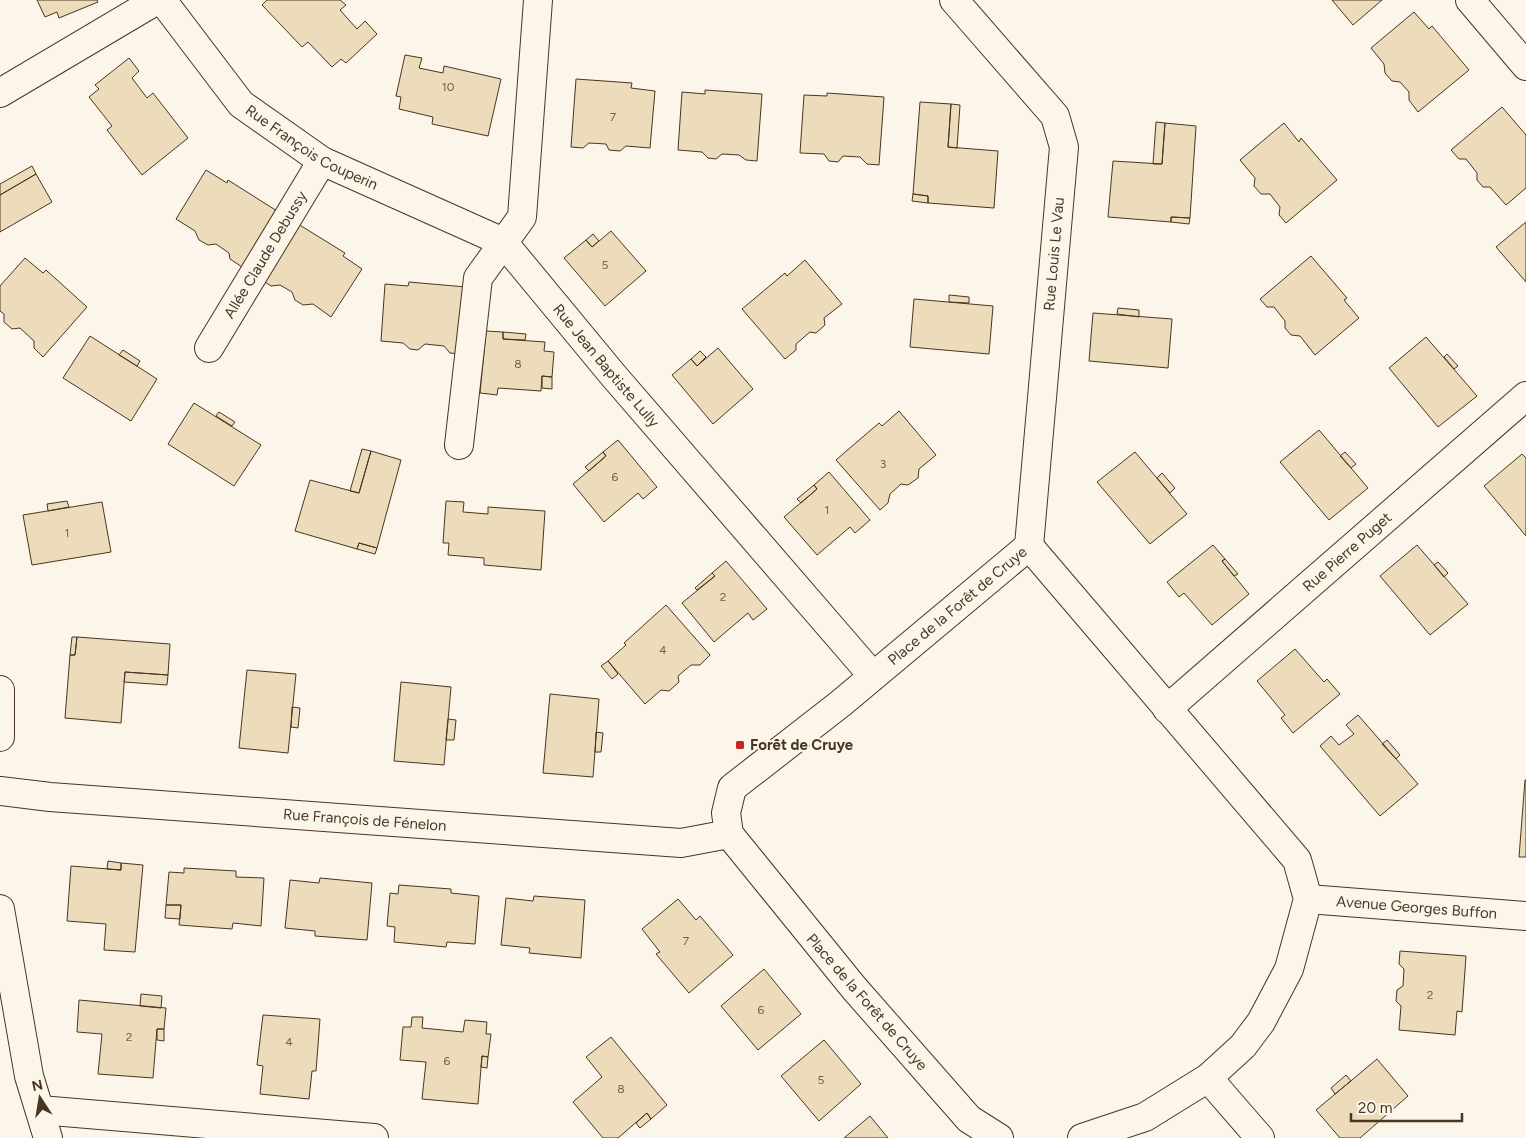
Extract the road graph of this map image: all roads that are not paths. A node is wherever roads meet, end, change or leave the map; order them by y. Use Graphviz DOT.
graph roads {
  1 [pos="157,0"];
  2 [pos="162,0"];
  3 [pos="538,0"];
  4 [pos="954,0"];
  5 [pos="1470,0"];
  6 [pos="1526,66"];
  7 [pos="0,93"];
  8 [pos="322,161"];
  9 [pos="504,242"];
  10 [pos="209,348"];
  11 [pos="1526,396"];
  12 [pos="458,445"];
  13 [pos="1029,546"];
  14 [pos="873,676"];
  15 [pos="0,690"];
  16 [pos="1167,709"];
  17 [pos="0,737"];
  18 [pos="0,791"];
  19 [pos="728,834"];
  20 [pos="1308,899"];
  21 [pos="0,908"];
  22 [pos="1526,916"];
  23 [pos="1208,1078"];
  24 [pos="40,1110"];
  25 [pos="968,1128"];
  26 [pos="48,1138"];
  27 [pos="374,1138"];
  28 [pos="999,1138"];
  29 [pos="1082,1138"];
  30 [pos="1260,1138"];
  1 -- 7 [label="street"];
  2 -- 8 [label="street, Rue François Couperin"];
  3 -- 9 [label="street"];
  4 -- 13 [label="street, Rue Louis Le Vau"];
  5 -- 6 [label="street"];
  8 -- 9 [label="street, Rue François Couperin"];
  8 -- 10 [label="street, Allée Claude Debussy"];
  9 -- 12 [label="street"];
  9 -- 14 [label="street, Rue Jean Baptiste Lully"];
  11 -- 16 [label="street, Rue Pierre Puget"];
  13 -- 14 [label="street, Place de la Forêt de Cruye"];
  13 -- 16 [label="street, Place de la Forêt de Cruye"];
  14 -- 19 [label="street, Place de la Forêt de Cruye"];
  15 -- 17 [label="street"];
  16 -- 20 [label="street, Place de la Forêt de Cruye"];
  18 -- 19 [label="street, Rue François de Fénelon"];
  19 -- 25 [label="street, Place de la Forêt de Cruye"];
  20 -- 22 [label="street, Avenue Georges Buffon"];
  20 -- 23 [label="street"];
  21 -- 24 [label="street"];
  23 -- 29 [label="street"];
  23 -- 30 [label="street"];
  24 -- 26 [label="street"];
  24 -- 27 [label="street"];
  25 -- 28 [label="street, Place de la Forêt de Cruye"];
}
